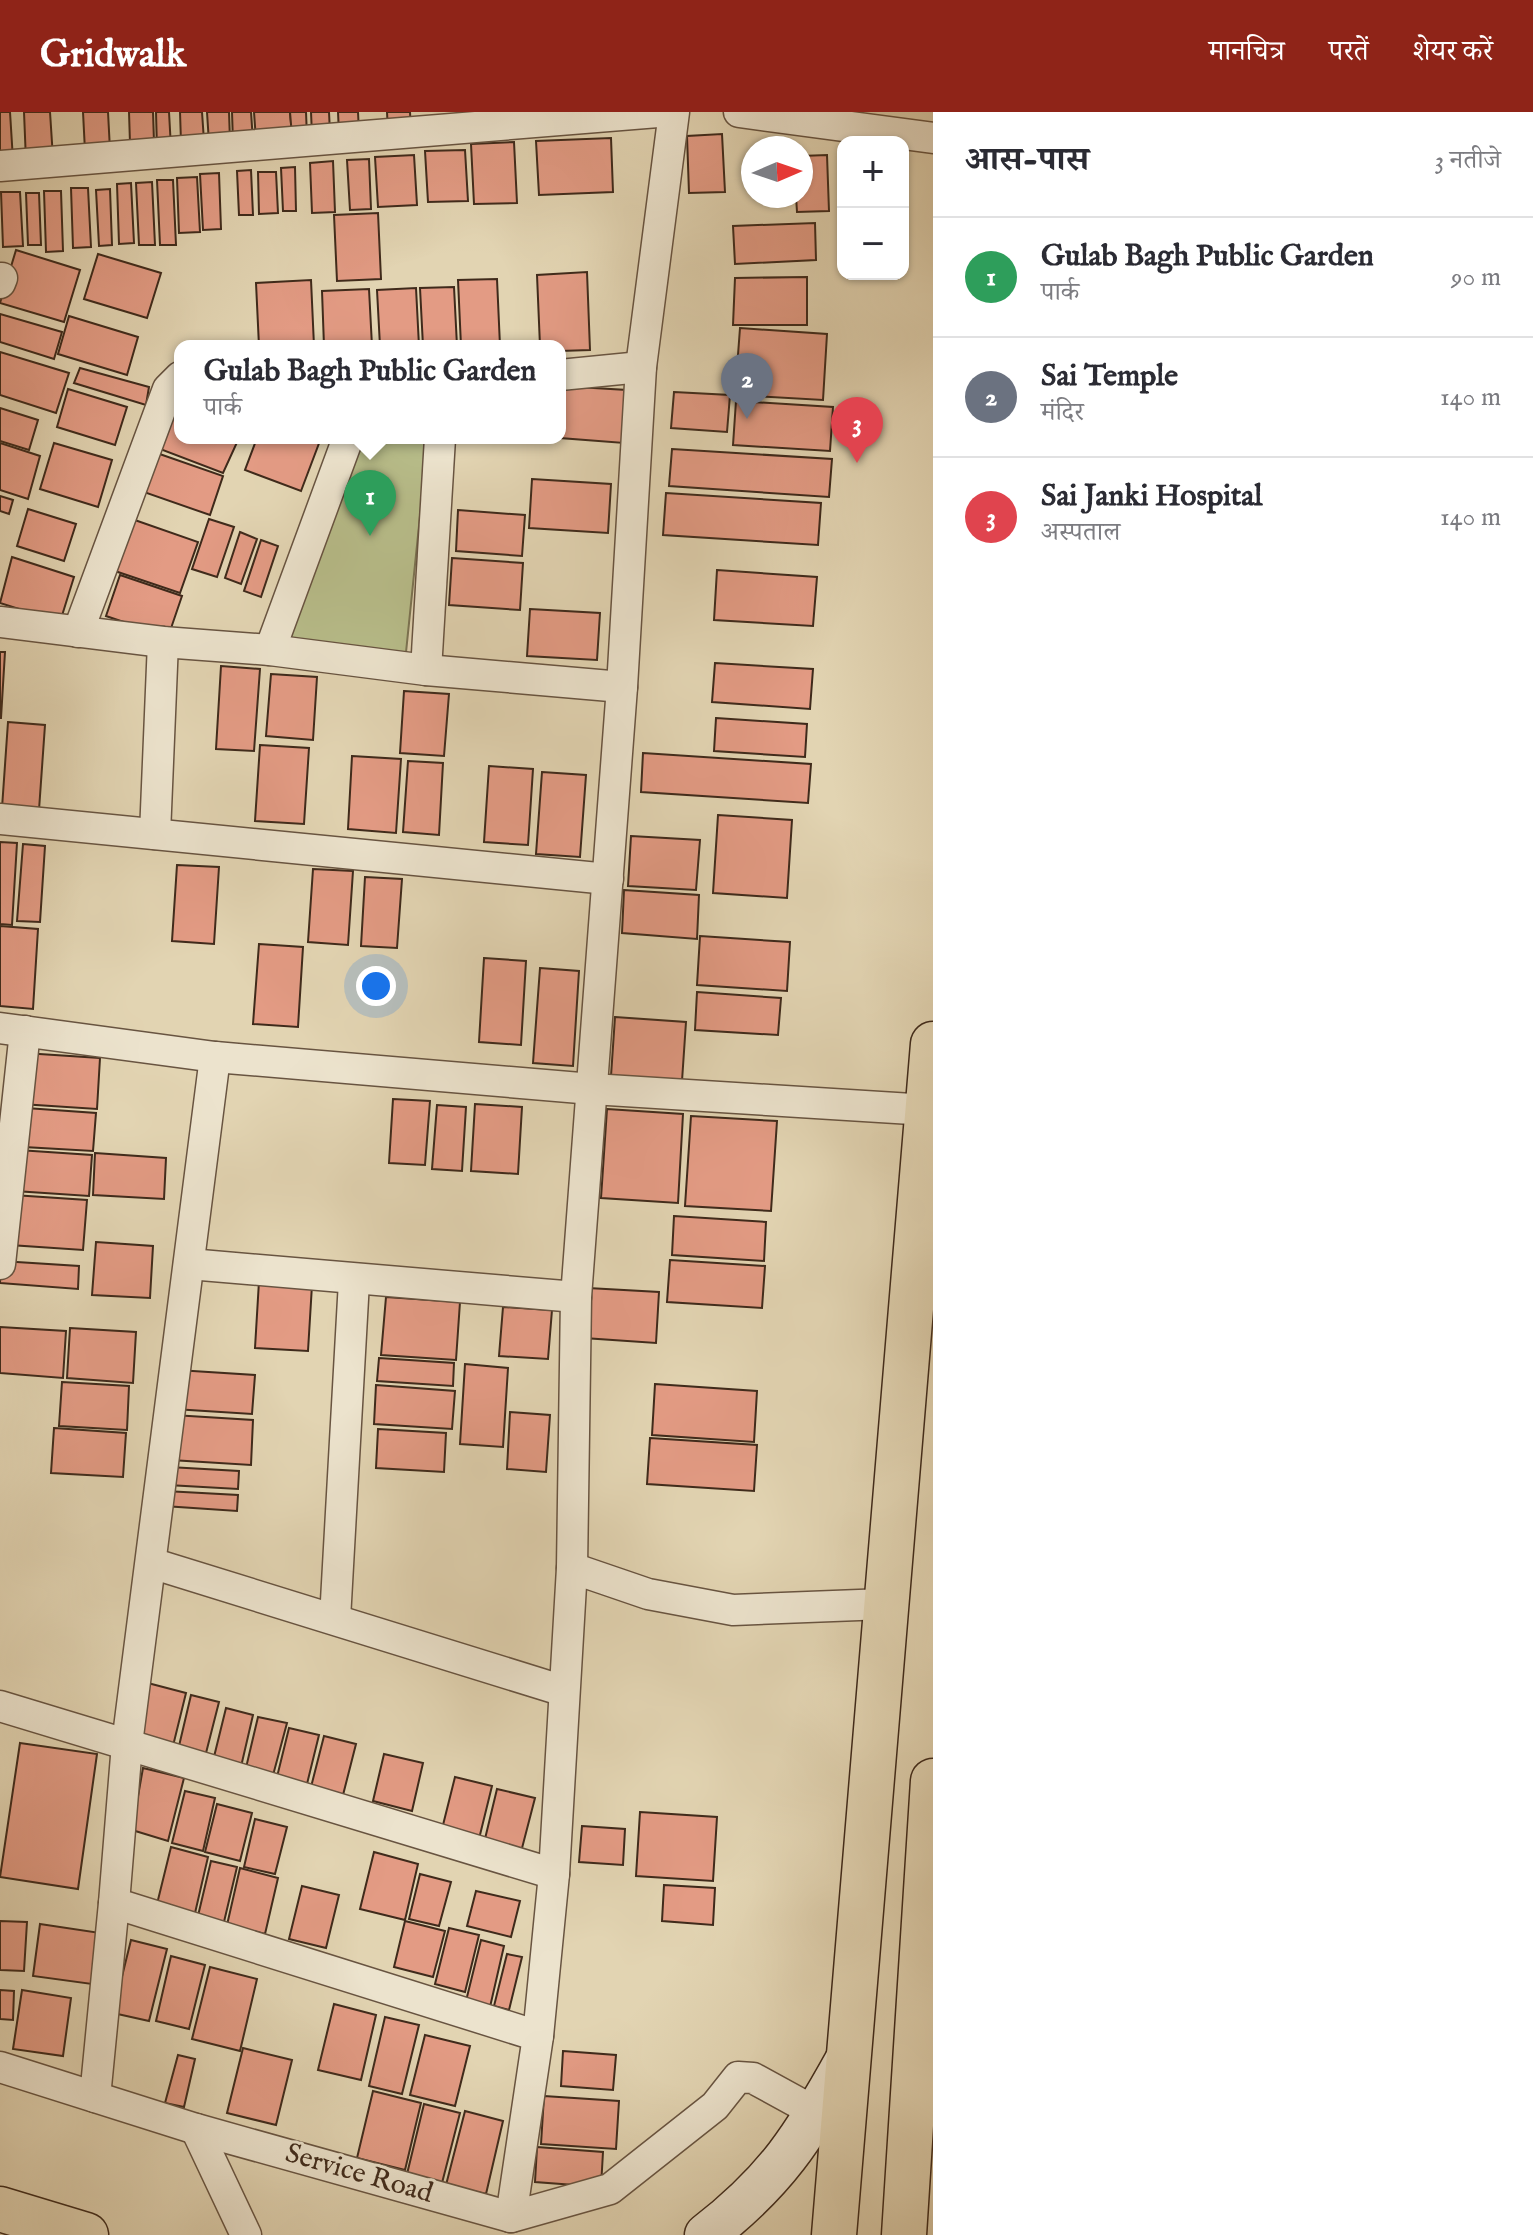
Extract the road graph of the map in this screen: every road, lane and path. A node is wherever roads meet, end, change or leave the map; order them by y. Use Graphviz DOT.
graph roads {
  1 [pos="658,112"];
  2 [pos="674,112"];
  3 [pos="739,112"];
  4 [pos="933,138"];
  5 [pos="0,166"];
  6 [pos="641,367"];
  7 [pos="566,374"];
  8 [pos="174,383"];
  9 [pos="346,444"];
  10 [pos="440,444"];
  11 [pos="0,622"];
  12 [pos="78,632"];
  13 [pos="163,642"];
  14 [pos="270,650"];
  15 [pos="426,670"];
  16 [pos="622,687"];
  17 [pos="0,819"];
  18 [pos="155,834"];
  19 [pos="608,879"];
  20 [pos="13,1030"];
  21 [pos="933,1044"];
  22 [pos="215,1057"];
  23 [pos="592,1089"];
  24 [pos="928,1110"];
  25 [pos="0,1264"];
  26 [pos="189,1264"];
  27 [pos="354,1281"];
  28 [pos="576,1297"];
  29 [pos="151,1563"];
  30 [pos="572,1568"];
  31 [pos="885,1604"];
  32 [pos="335,1619"];
  33 [pos="564,1691"];
  34 [pos="0,1706"];
  35 [pos="127,1744"];
  36 [pos="932,1806"];
  37 [pos="554,1874"];
  38 [pos="114,1903"];
  39 [pos="538,2036"];
  40 [pos="846,2061"];
  41 [pos="0,2067"];
  42 [pos="95,2097"];
  43 [pos="817,2113"];
  44 [pos="196,2129"];
  45 [pos="0,2209"];
  46 [pos="914,2216"];
  47 [pos="511,2217"];
  48 [pos="86,2235"];
  49 [pos="246,2235"];
  50 [pos="706,2235"];
  51 [pos="834,2235"];
  1 -- 5 [label="street"];
  2 -- 6 [label="street"];
  3 -- 4 [label="street"];
  6 -- 7 [label="street"];
  6 -- 16 [label="street"];
  8 -- 12 [label="street"];
  9 -- 14 [label="street"];
  10 -- 15 [label="street"];
  11 -- 12 [label="street"];
  12 -- 13 [label="street"];
  13 -- 14 [label="street"];
  13 -- 18 [label="street"];
  14 -- 15 [label="street"];
  15 -- 16 [label="street"];
  16 -- 19 [label="street"];
  17 -- 18 [label="street"];
  18 -- 19 [label="street"];
  19 -- 23 [label="street"];
  20 -- 22 [label="street"];
  20 -- 25 [label="street"];
  21 -- 24 [label="main road"];
  22 -- 23 [label="street"];
  22 -- 26 [label="street"];
  23 -- 24 [label="street"];
  23 -- 28 [label="street"];
  24 -- 31 [label="main road"];
  26 -- 27 [label="street"];
  26 -- 29 [label="street"];
  27 -- 28 [label="street"];
  27 -- 32 [label="street"];
  28 -- 30 [label="street"];
  29 -- 32 [label="street"];
  29 -- 35 [label="street"];
  30 -- 31 [label="street"];
  30 -- 33 [label="street"];
  31 -- 40 [label="main road"];
  32 -- 33 [label="street"];
  33 -- 37 [label="street"];
  34 -- 35 [label="street"];
  35 -- 37 [label="street"];
  35 -- 38 [label="street"];
  36 -- 46 [label="main road"];
  37 -- 39 [label="street"];
  38 -- 39 [label="street"];
  38 -- 42 [label="street"];
  39 -- 47 [label="street"];
  40 -- 43 [label="street"];
  40 -- 51 [label="main road"];
  41 -- 42 [label="street, Service Road"];
  42 -- 44 [label="street, Service Road"];
  43 -- 47 [label="street"];
  43 -- 50 [label="street"];
  44 -- 47 [label="street, Service Road"];
  44 -- 49 [label="street"];
  45 -- 48 [label="main road"];
}
